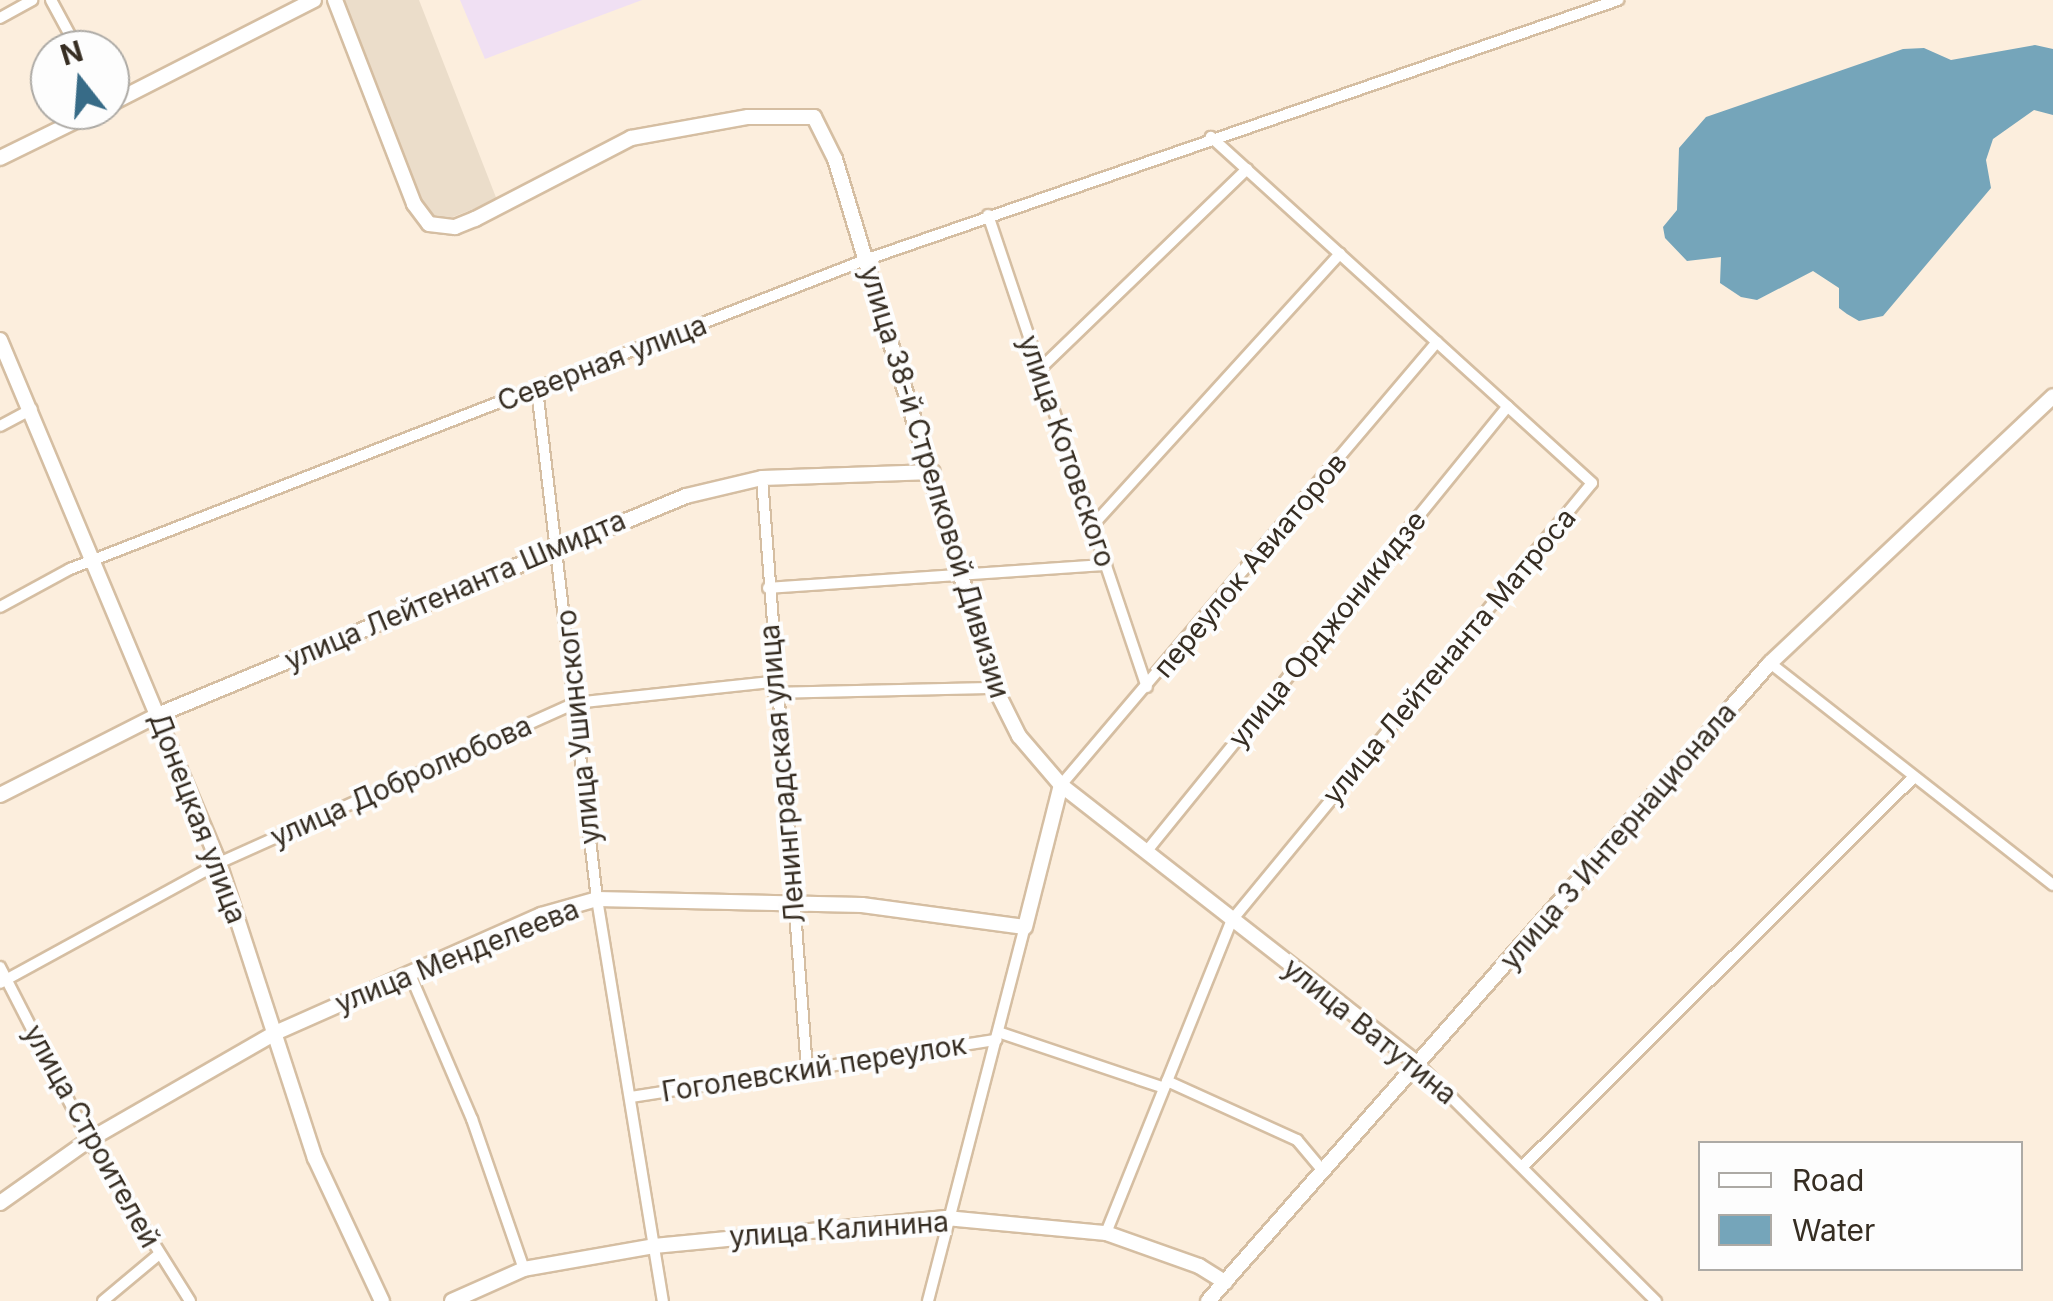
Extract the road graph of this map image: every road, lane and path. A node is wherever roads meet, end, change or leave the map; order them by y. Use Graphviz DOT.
graph roads {
  1 [pos="32,0"];
  2 [pos="50,0"];
  3 [pos="314,0"];
  4 [pos="334,0"];
  5 [pos="1618,0"];
  6 [pos="0,18"];
  7 [pos="67,30"];
  8 [pos="130,94"];
  9 [pos="57,130"];
  10 [pos="1210,137"];
  11 [pos="0,158"];
  12 [pos="1246,170"];
  13 [pos="988,215"];
  14 [pos="1340,254"];
  15 [pos="866,260"];
  16 [pos="0,340"];
  17 [pos="1438,342"];
  18 [pos="1040,368"];
  19 [pos="537,388"];
  20 [pos="2053,396"];
  21 [pos="1508,406"];
  22 [pos="32,409"];
  23 [pos="0,426"];
  24 [pos="933,472"];
  25 [pos="762,478"];
  26 [pos="1092,525"];
  27 [pos="558,545"];
  28 [pos="94,561"];
  29 [pos="1106,565"];
  30 [pos="963,575"];
  31 [pos="768,588"];
  32 [pos="0,607"];
  33 [pos="1770,663"];
  34 [pos="773,687"];
  35 [pos="1147,687"];
  36 [pos="995,688"];
  37 [pos="575,704"];
  38 [pos="160,714"];
  39 [pos="1913,778"];
  40 [pos="1061,786"];
  41 [pos="0,795"];
  42 [pos="1146,852"];
  43 [pos="219,863"];
  44 [pos="2053,885"];
  45 [pos="597,899"];
  46 [pos="793,903"];
  47 [pos="1232,920"];
  48 [pos="1025,927"];
  49 [pos="0,966"];
  50 [pos="409,972"];
  51 [pos="3,981"];
  52 [pos="275,1033"];
  53 [pos="998,1036"];
  54 [pos="1418,1064"];
  55 [pos="807,1069"];
  56 [pos="1166,1084"];
  57 [pos="631,1097"];
  58 [pos="90,1140"];
  59 [pos="1525,1164"];
  60 [pos="1323,1171"];
  61 [pos="0,1203"];
  62 [pos="946,1218"];
  63 [pos="1106,1233"];
  64 [pos="654,1246"];
  65 [pos="158,1255"];
  66 [pos="524,1269"];
  67 [pos="1220,1294"];
  68 [pos="103,1301"];
  69 [pos="190,1301"];
  70 [pos="382,1301"];
  71 [pos="452,1301"];
  72 [pos="663,1301"];
  73 [pos="928,1301"];
  74 [pos="1656,1301"];
  1 -- 6 [label="street"];
  2 -- 7 [label="street"];
  3 -- 8 [label="street"];
  4 -- 15 [label="street, улица 38-й Стрелковой Дивизии"];
  5 -- 10 [label="street, Северная улица"];
  9 -- 11 [label="street"];
  10 -- 12 [label="street, улица Лейтенанта Матроса"];
  10 -- 13 [label="street, Северная улица"];
  12 -- 14 [label="street, улица Лейтенанта Матроса"];
  12 -- 18 [label="street"];
  13 -- 15 [label="street, Северная улица"];
  13 -- 18 [label="street, улица Котовского"];
  14 -- 17 [label="street, улица Лейтенанта Матроса"];
  14 -- 26 [label="street"];
  15 -- 19 [label="street, Северная улица"];
  15 -- 24 [label="street, улица 38-й Стрелковой Дивизии"];
  16 -- 22 [label="street, Донецкая улица"];
  17 -- 21 [label="street, улица Лейтенанта Матроса"];
  17 -- 35 [label="street, переулок Авиаторов"];
  18 -- 26 [label="street, улица Котовского"];
  19 -- 27 [label="street, улица Ушинского"];
  19 -- 28 [label="street, Северная улица"];
  20 -- 33 [label="street, улица 3 Интернационала"];
  21 -- 42 [label="street, улица Орджоникидзе"];
  21 -- 47 [label="street, улица Лейтенанта Матроса"];
  22 -- 23 [label="street"];
  22 -- 28 [label="street, Донецкая улица"];
  24 -- 25 [label="street, улица Лейтенанта Шмидта"];
  24 -- 30 [label="street, улица 38-й Стрелковой Дивизии"];
  25 -- 27 [label="street, улица Лейтенанта Шмидта"];
  25 -- 31 [label="street, Ленинградская улица"];
  26 -- 29 [label="street, улица Котовского"];
  27 -- 37 [label="street, улица Ушинского"];
  27 -- 38 [label="street, улица Лейтенанта Шмидта"];
  28 -- 32 [label="street, Северная улица"];
  28 -- 38 [label="street, Донецкая улица"];
  29 -- 30 [label="street"];
  29 -- 35 [label="street, улица Котовского"];
  30 -- 31 [label="street"];
  30 -- 36 [label="street, улица 38-й Стрелковой Дивизии"];
  31 -- 34 [label="street, Ленинградская улица"];
  33 -- 39 [label="street"];
  33 -- 54 [label="street, улица 3 Интернационала"];
  34 -- 36 [label="street, улица Добролюбова"];
  34 -- 37 [label="street, улица Добролюбова"];
  34 -- 46 [label="street, Ленинградская улица"];
  35 -- 40 [label="street, переулок Авиаторов"];
  36 -- 40 [label="street, улица 38-й Стрелковой Дивизии"];
  37 -- 43 [label="street, улица Добролюбова"];
  37 -- 45 [label="street, улица Ушинского"];
  38 -- 41 [label="street, улица Лейтенанта Шмидта"];
  38 -- 43 [label="street, Донецкая улица"];
  39 -- 44 [label="street"];
  39 -- 59 [label="street"];
  40 -- 42 [label="street, улица Ватутина"];
  40 -- 48 [label="street"];
  42 -- 47 [label="street, улица Ватутина"];
  43 -- 51 [label="street, улица Добролюбова"];
  43 -- 52 [label="street, Донецкая улица"];
  45 -- 46 [label="street, улица Менделеева"];
  45 -- 50 [label="street, улица Менделеева"];
  45 -- 57 [label="street, улица Ушинского"];
  46 -- 48 [label="street, улица Менделеева"];
  46 -- 55 [label="street, Ленинградская улица"];
  47 -- 54 [label="street, улица Ватутина"];
  47 -- 56 [label="street, улица Лейтенанта Матроса"];
  48 -- 53 [label="street"];
  49 -- 51 [label="street, улица Строителей"];
  50 -- 52 [label="street, улица Менделеева"];
  50 -- 66 [label="street"];
  51 -- 58 [label="street, улица Строителей"];
  52 -- 58 [label="street, улица Менделеева"];
  52 -- 70 [label="street, Донецкая улица"];
  53 -- 55 [label="street, Гоголевский переулок"];
  53 -- 56 [label="street, Гоголевский переулок"];
  53 -- 62 [label="street"];
  54 -- 59 [label="street, улица Ватутина"];
  54 -- 60 [label="street, улица 3 Интернационала"];
  55 -- 57 [label="street, Гоголевский переулок"];
  56 -- 60 [label="street, Гоголевский переулок"];
  56 -- 63 [label="street, улица Лейтенанта Матроса"];
  57 -- 64 [label="street, улица Ушинского"];
  58 -- 61 [label="street, улица Менделеева"];
  58 -- 65 [label="street, улица Строителей"];
  59 -- 74 [label="street, улица Ватутина"];
  60 -- 67 [label="street, улица 3 Интернационала"];
  62 -- 63 [label="street, улица Калинина"];
  62 -- 64 [label="street, улица Калинина"];
  62 -- 73 [label="street"];
  63 -- 67 [label="street, улица Калинина"];
  64 -- 66 [label="street, улица Калинина"];
  64 -- 72 [label="street, улица Ушинского"];
  65 -- 68 [label="street"];
  65 -- 69 [label="street, улица Строителей"];
  66 -- 71 [label="street, улица Калинина"];
}
